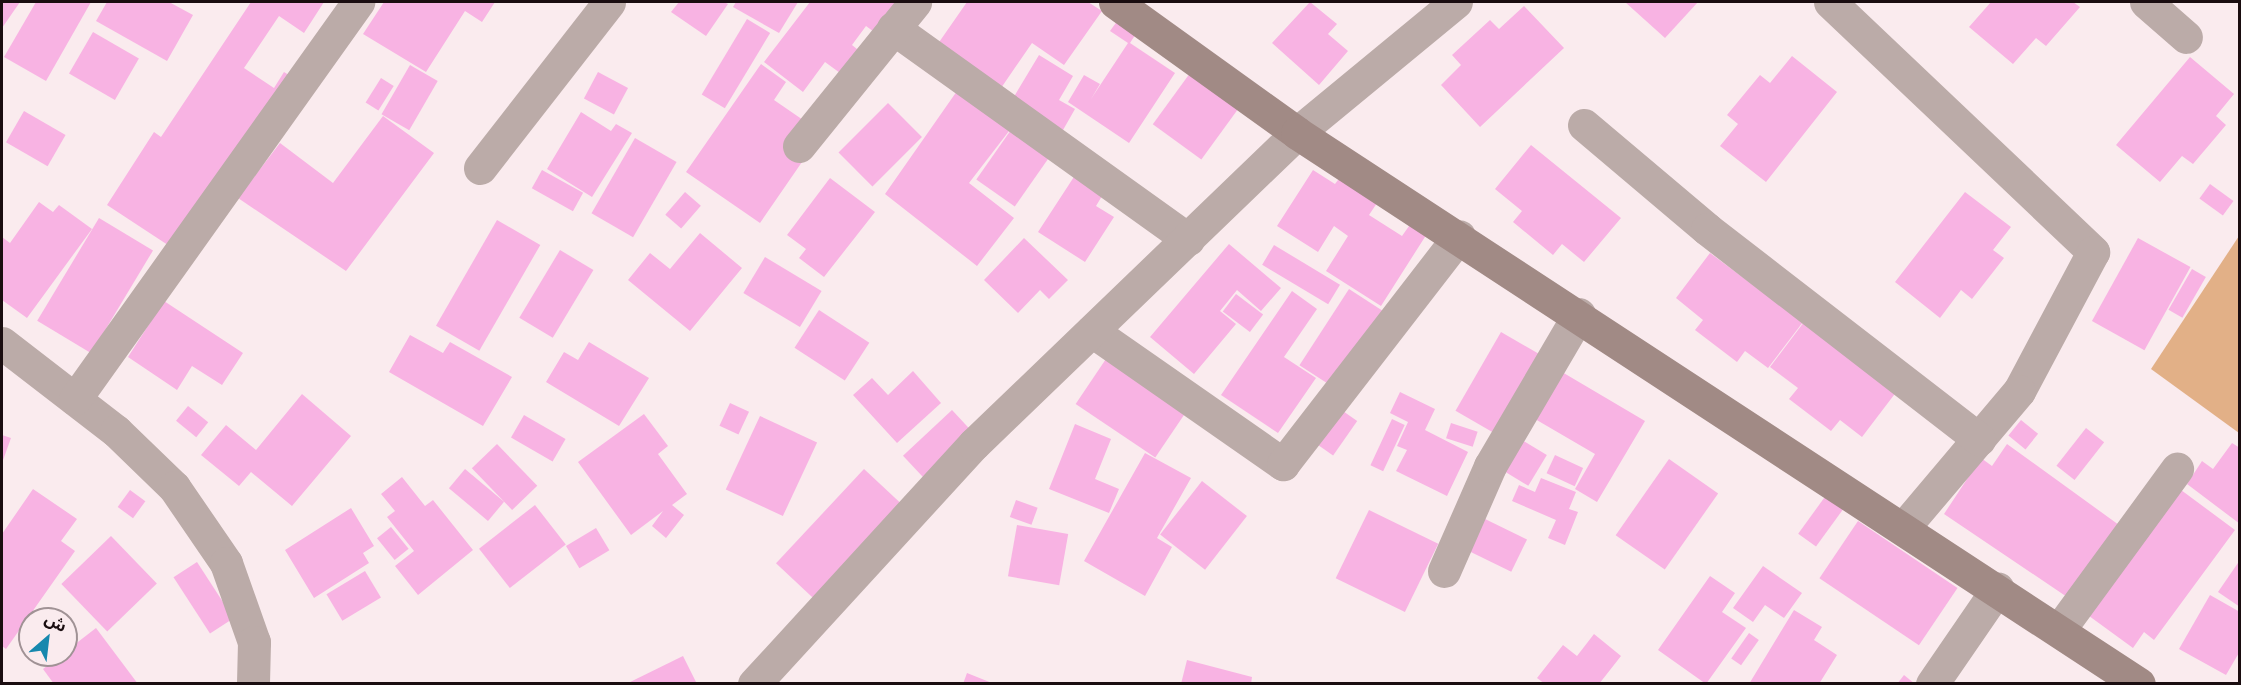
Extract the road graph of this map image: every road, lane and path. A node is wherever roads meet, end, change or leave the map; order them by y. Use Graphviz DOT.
graph roads {
  1 [pos="358,2"];
  2 [pos="609,2"];
  3 [pos="915,2"];
  4 [pos="1115,2"];
  5 [pos="1456,2"];
  6 [pos="1830,2"];
  7 [pos="2146,2"];
  8 [pos="893,28"];
  9 [pos="2186,37"];
  10 [pos="1584,125"];
  11 [pos="1297,133"];
  12 [pos="799,146"];
  13 [pos="480,168"];
  14 [pos="1459,236"];
  15 [pos="1188,238"];
  16 [pos="1579,314"];
  17 [pos="1092,331"];
  18 [pos="2,343"];
  19 [pos="75,399"];
  20 [pos="1979,439"];
  21 [pos="2177,469"];
  22 [pos="1905,526"];
  23 [pos="1444,571"];
  24 [pos="1998,588"];
  25 [pos="2059,630"];
  26 [pos="253,684"];
  27 [pos="754,684"];
  28 [pos="1932,684"];
  29 [pos="2139,684"];
  1 -- 19 [label="street"];
  2 -- 13 [label="street"];
  3 -- 8 [label="street"];
  4 -- 11 [label="street"];
  5 -- 11 [label="street"];
  6 -- 20 [label="street"];
  7 -- 9 [label="street"];
  8 -- 12 [label="street"];
  8 -- 15 [label="street"];
  10 -- 20 [label="street"];
  11 -- 14 [label="street"];
  11 -- 15 [label="street"];
  14 -- 16 [label="street"];
  14 -- 17 [label="street"];
  15 -- 17 [label="street"];
  16 -- 22 [label="street"];
  16 -- 23 [label="street"];
  17 -- 27 [label="street"];
  18 -- 19 [label="street"];
  19 -- 26 [label="street"];
  20 -- 22 [label="street"];
  21 -- 25 [label="street"];
  22 -- 24 [label="street"];
  24 -- 25 [label="street"];
  24 -- 28 [label="street"];
  25 -- 29 [label="street"];
}
